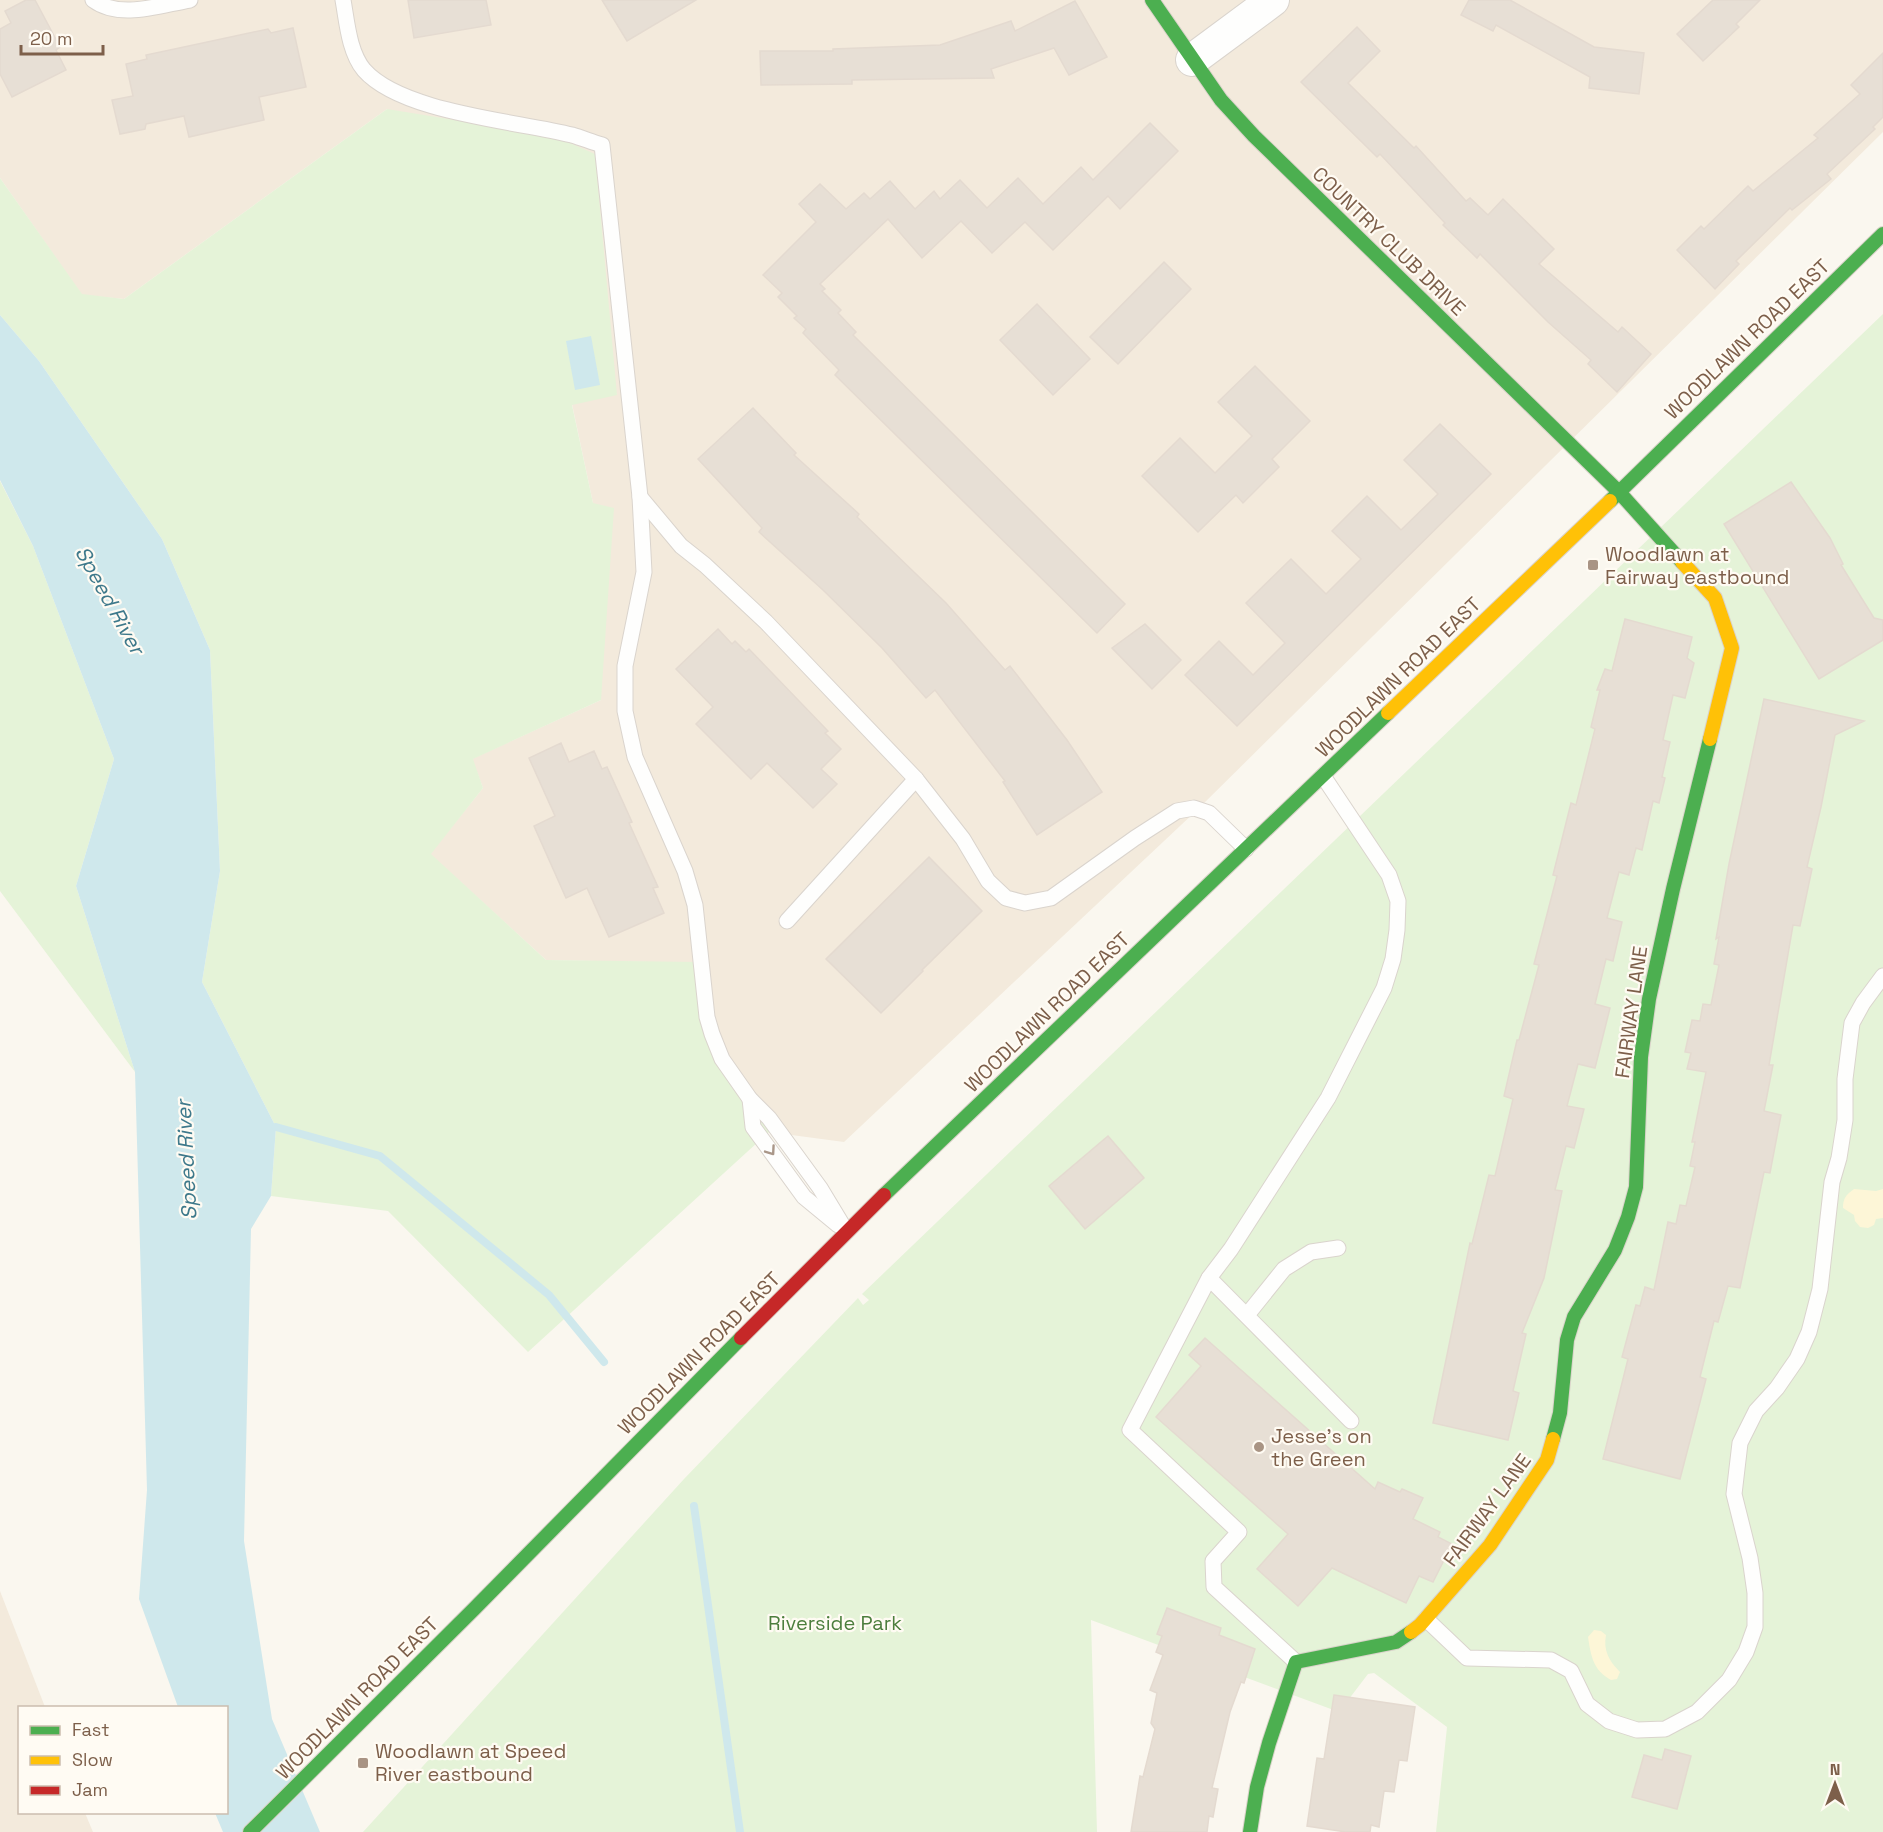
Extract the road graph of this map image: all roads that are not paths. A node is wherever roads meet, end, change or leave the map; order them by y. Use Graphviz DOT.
graph roads {
  1 [pos="93,0"];
  2 [pos="190,0"];
  3 [pos="343,0"];
  4 [pos="1152,0"];
  5 [pos="1273,0"];
  6 [pos="1192,60"];
  7 [pos="1883,234"];
  8 [pos="1618,492"];
  9 [pos="640,497"];
  10 [pos="1323,776"];
  11 [pos="916,779"];
  12 [pos="1246,849"];
  13 [pos="787,921"];
  14 [pos="1883,976"];
  15 [pos="846,1232"];
  16 [pos="1338,1248"];
  17 [pos="1209,1278"];
  18 [pos="1247,1315"];
  19 [pos="1352,1421"];
  20 [pos="1426,1619"];
  21 [pos="1296,1662"];
  22 [pos="250,1832"];
  23 [pos="1251,1832"];
  1 -- 2 [label="lane"];
  3 -- 9 [label="lane"];
  4 -- 6 [label="main road, COUNTRY CLUB DRIVE"];
  5 -- 6 [label="street"];
  6 -- 8 [label="main road, COUNTRY CLUB DRIVE"];
  7 -- 8 [label="main road, WOODLAWN ROAD EAST"];
  8 -- 10 [label="main road, WOODLAWN ROAD EAST"];
  8 -- 20 [label="main road, FAIRWAY LANE"];
  9 -- 11 [label="lane"];
  9 -- 15 [label="lane"];
  10 -- 12 [label="main road, WOODLAWN ROAD EAST"];
  10 -- 17 [label="lane"];
  11 -- 12 [label="lane"];
  11 -- 13 [label="lane"];
  12 -- 15 [label="main road, WOODLAWN ROAD EAST"];
  14 -- 20 [label="lane"];
  15 -- 22 [label="main road, WOODLAWN ROAD EAST"];
  16 -- 18 [label="lane"];
  17 -- 18 [label="lane"];
  17 -- 21 [label="lane"];
  18 -- 19 [label="lane"];
  20 -- 21 [label="main road, FAIRWAY LANE"];
  21 -- 23 [label="main road"];
}
